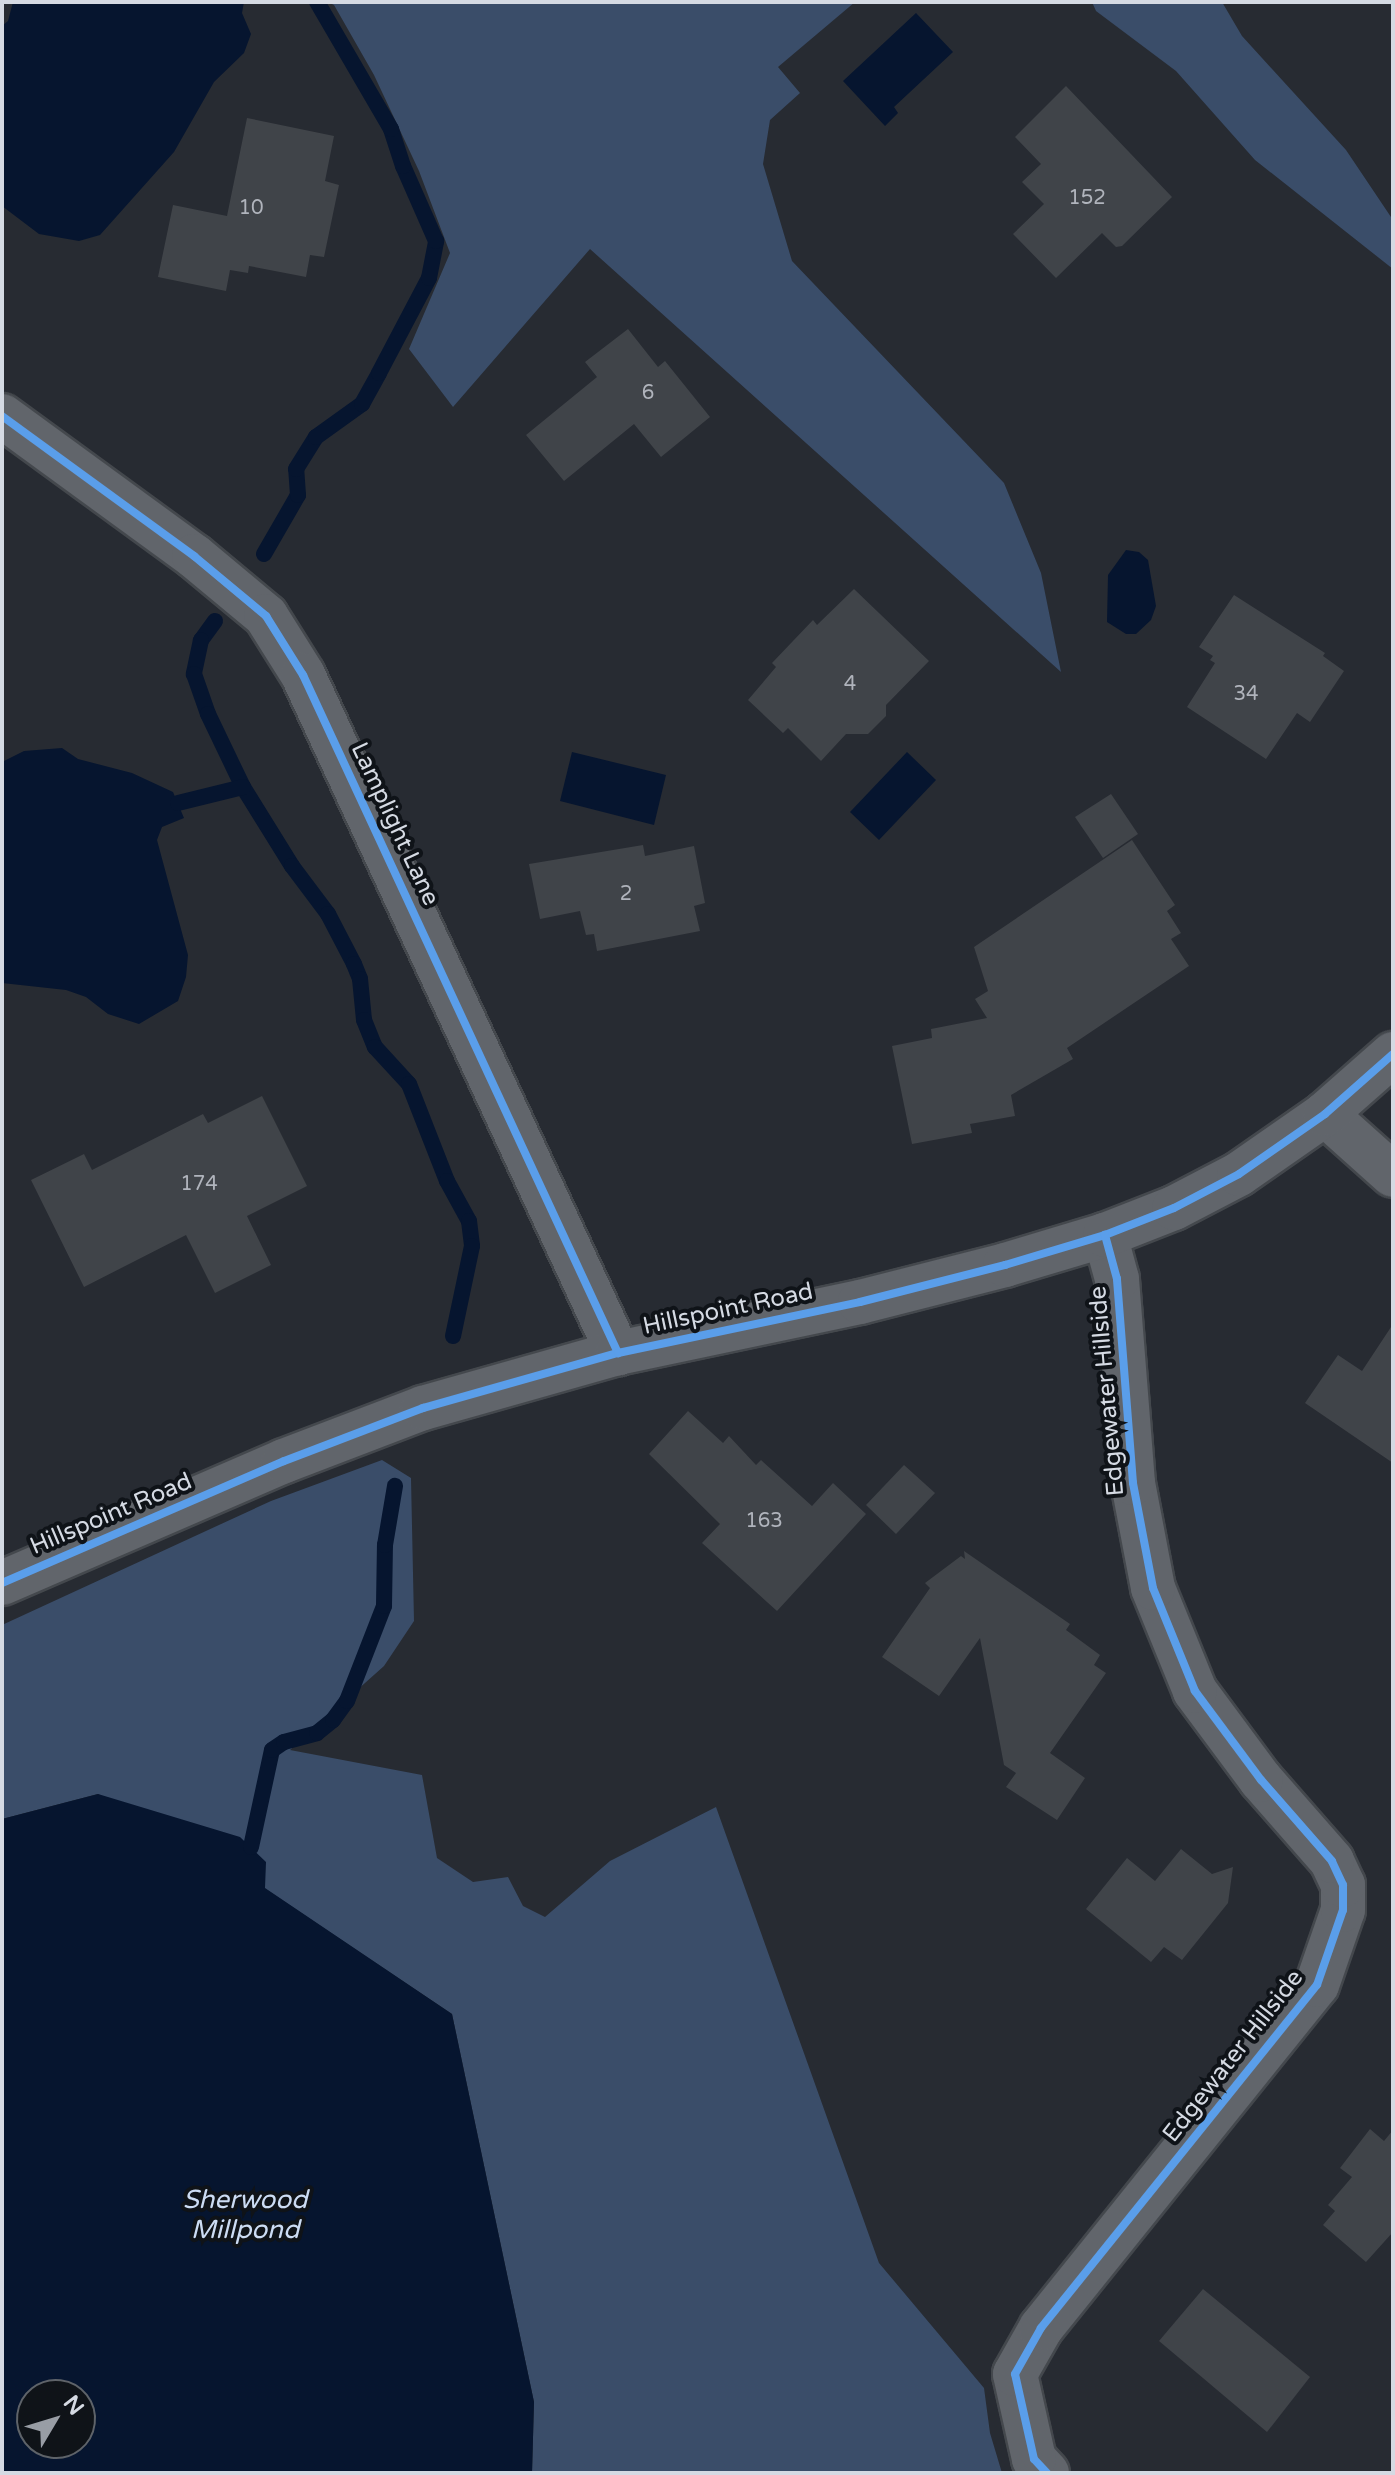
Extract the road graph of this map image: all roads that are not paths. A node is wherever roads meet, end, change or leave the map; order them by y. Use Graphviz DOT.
graph roads {
  1 [pos="2,416"];
  2 [pos="1393,1054"];
  3 [pos="1325,1114"];
  4 [pos="1393,1175"];
  5 [pos="1105,1235"];
  6 [pos="618,1353"];
  7 [pos="2,1583"];
  8 [pos="1047,2473"];
  1 -- 6 [label="street, Lamplight Lane"];
  2 -- 3 [label="street, Hillspoint Road"];
  3 -- 4 [label="street"];
  3 -- 5 [label="street, Hillspoint Road"];
  5 -- 6 [label="street, Hillspoint Road"];
  5 -- 8 [label="street, Edgewater Hillside"];
  6 -- 7 [label="street, Hillspoint Road"];
}
